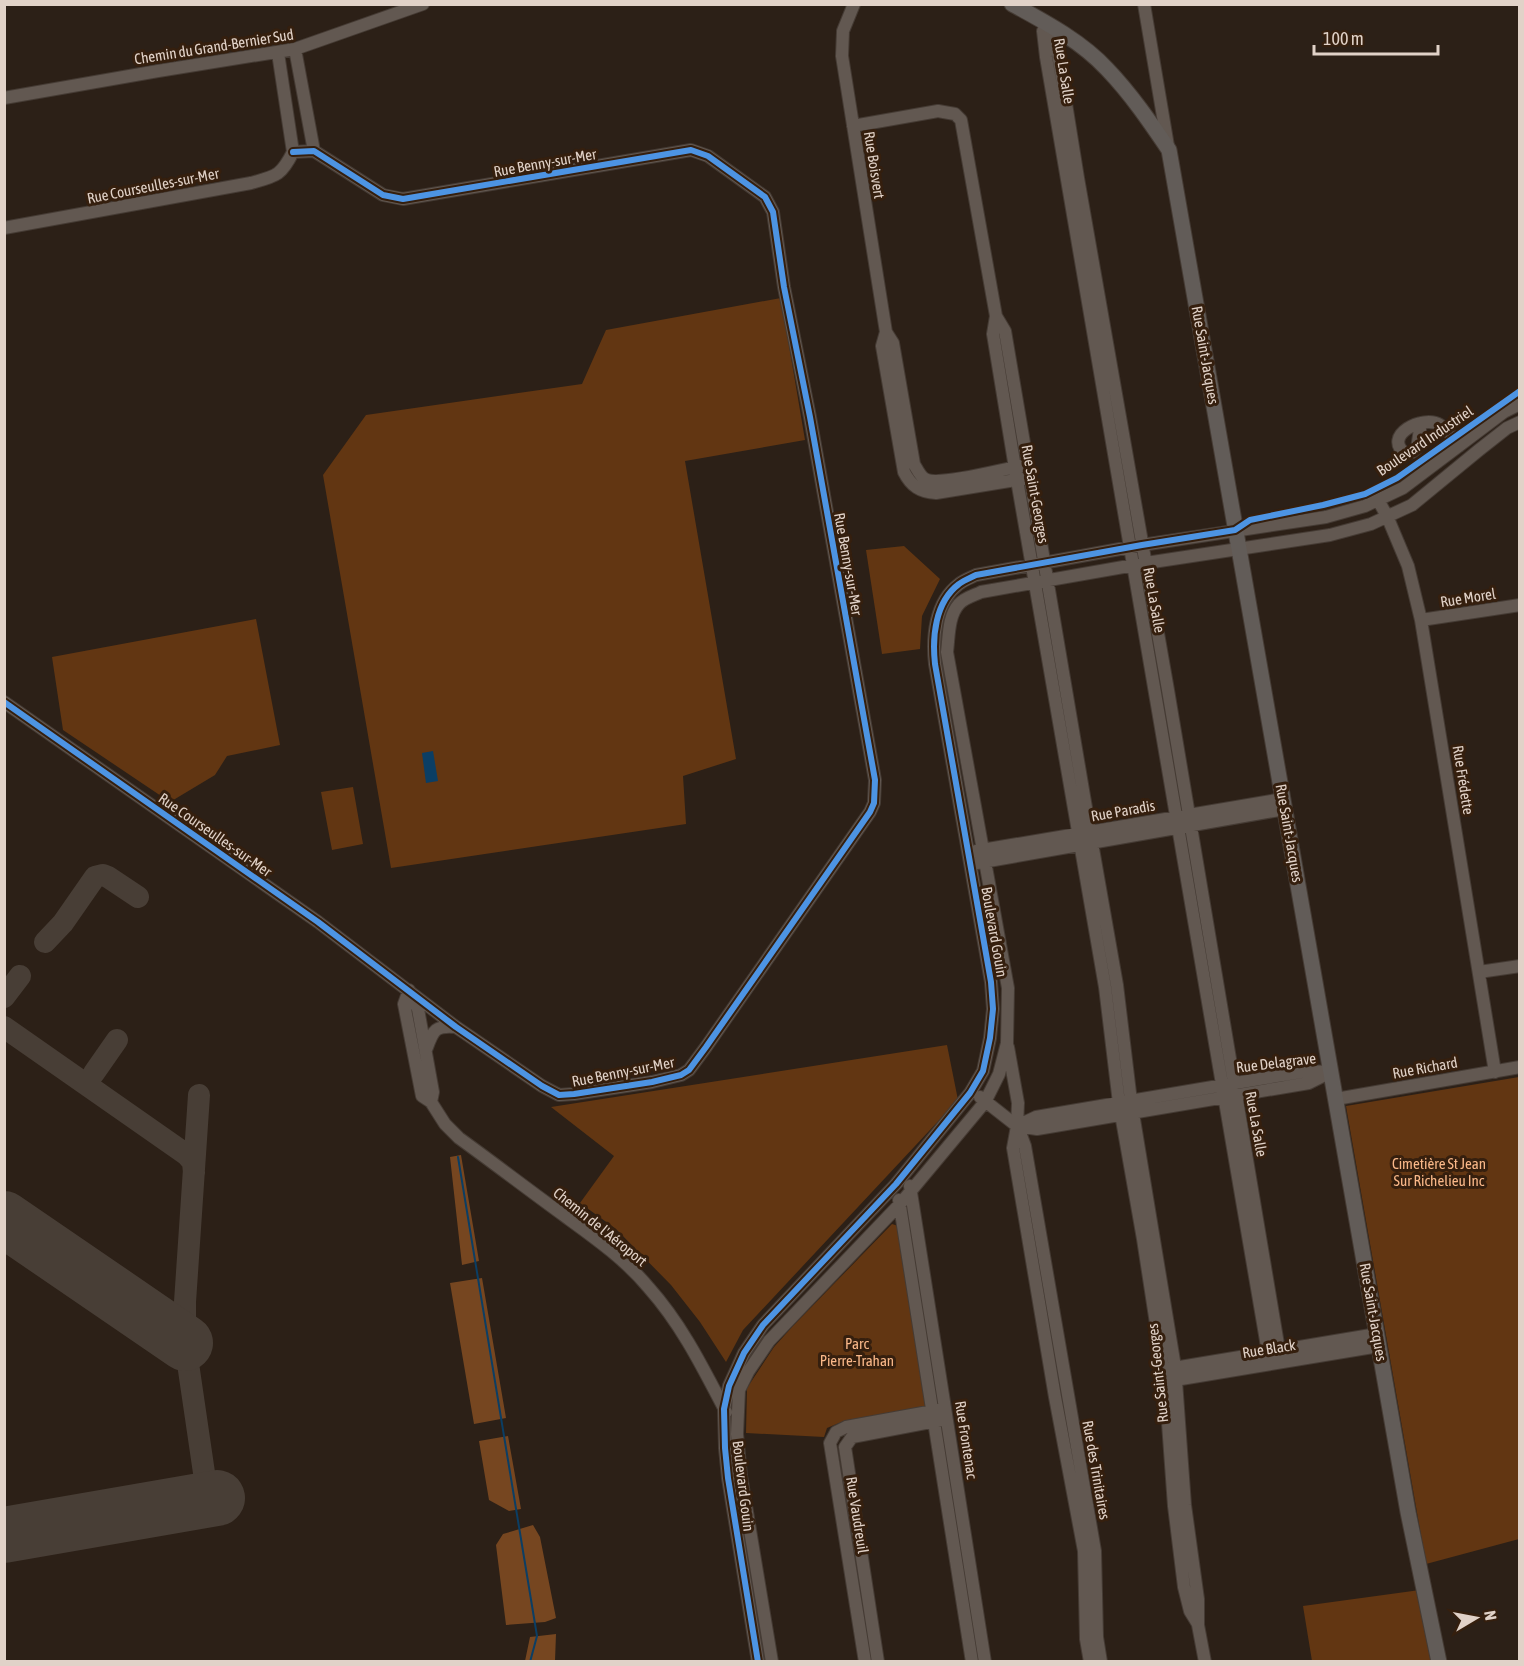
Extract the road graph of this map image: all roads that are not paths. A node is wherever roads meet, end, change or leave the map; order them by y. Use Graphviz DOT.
graph roads {
  1 [pos="423,4"];
  2 [pos="854,4"];
  3 [pos="1012,4"];
  4 [pos="1144,4"];
  5 [pos="1042,21"];
  6 [pos="296,49"];
  7 [pos="278,53"];
  8 [pos="4,98"];
  9 [pos="853,126"];
  10 [pos="1169,150"];
  11 [pos="314,151"];
  12 [pos="293,152"];
  13 [pos="1072,179"];
  14 [pos="4,228"];
  15 [pos="1102,311"];
  16 [pos="1089,313"];
  17 [pos="996,316"];
  18 [pos="1520,404"];
  19 [pos="1520,422"];
  20 [pos="1421,423"];
  21 [pos="1125,440"];
  22 [pos="1111,442"];
  23 [pos="1459,446"];
  24 [pos="1029,471"];
  25 [pos="1016,474"];
  26 [pos="1378,500"];
  27 [pos="1387,516"];
  28 [pos="1236,530"];
  29 [pos="1142,544"];
  30 [pos="1128,547"];
  31 [pos="1239,549"];
  32 [pos="1146,563"];
  33 [pos="1038,564"];
  34 [pos="1133,565"];
  35 [pos="1041,581"];
  36 [pos="1520,605"];
  37 [pos="1421,620"];
  38 [pos="936,623"];
  39 [pos="950,625"];
  40 [pos="951,675"];
  41 [pos="937,678"];
  42 [pos="1168,690"];
  43 [pos="1155,692"];
  44 [pos="4,702"];
  45 [pos="1284,804"];
  46 [pos="1183,821"];
  47 [pos="1085,838"];
  48 [pos="984,856"];
  49 [pos="969,859"];
  50 [pos="1520,966"];
  51 [pos="1479,972"];
  52 [pos="1007,979"];
  53 [pos="991,982"];
  54 [pos="409,990"];
  55 [pos="456,1027"];
  56 [pos="1007,1043"];
  57 [pos="423,1059"];
  58 [pos="1520,1067"];
  59 [pos="1331,1072"];
  60 [pos="1495,1072"];
  61 [pos="1229,1090"];
  62 [pos="972,1091"];
  63 [pos="1336,1099"];
  64 [pos="986,1102"];
  65 [pos="1126,1108"];
  66 [pos="1017,1126"];
  67 [pos="907,1171"];
  68 [pos="896,1184"];
  69 [pos="911,1191"];
  70 [pos="900,1204"];
  71 [pos="928,1298"];
  72 [pos="915,1300"];
  73 [pos="1378,1340"];
  74 [pos="1274,1357"];
  75 [pos="1170,1375"];
  76 [pos="724,1408"];
  77 [pos="947,1414"];
  78 [pos="934,1416"];
  79 [pos="737,1434"];
  80 [pos="834,1435"];
  81 [pos="847,1444"];
  82 [pos="735,1477"];
  83 [pos="756,1568"];
  84 [pos="743,1569"];
  85 [pos="967,1588"];
  86 [pos="862,1600"];
  87 [pos="762,1603"];
  88 [pos="748,1605"];
  89 [pos="1092,1638"];
  90 [pos="758,1662"];
  91 [pos="772,1662"];
  92 [pos="865,1662"];
  93 [pos="878,1662"];
  94 [pos="972,1662"];
  95 [pos="986,1662"];
  96 [pos="1090,1662"];
  97 [pos="1101,1662"];
  98 [pos="1204,1662"];
  99 [pos="1439,1662"];
  1 -- 6 [label="street, Chemin du Grand-Bernier Sud"];
  2 -- 9 [label="street, Rue Boisvert"];
  3 -- 5 [label="main road"];
  4 -- 10 [label="street, Rue Saint-Jacques"];
  5 -- 10 [label="main road"];
  5 -- 13 [label="street, Rue La Salle"];
  6 -- 7 [label="street, Chemin du Grand-Bernier Sud"];
  6 -- 11 [label="street"];
  7 -- 8 [label="street, Chemin du Grand-Bernier Sud"];
  7 -- 12 [label="street"];
  9 -- 17 [label="street, Rue Saint-Georges"];
  9 -- 25 [label="street, Rue Boisvert"];
  10 -- 28 [label="main road, Rue Saint-Jacques"];
  11 -- 12 [label="street"];
  11 -- 55 [label="street, Rue Benny-sur-Mer"];
  12 -- 14 [label="street, Rue Courseulles-sur-Mer"];
  13 -- 15 [label="street, Rue La Salle"];
  13 -- 16 [label="street, Rue La Salle"];
  15 -- 16 [label="street"];
  15 -- 21 [label="street, Rue La Salle"];
  16 -- 22 [label="street, Rue La Salle"];
  17 -- 24 [label="street, Rue Saint-Georges"];
  17 -- 25 [label="street, Rue Saint-Georges"];
  18 -- 23 [label="street, Boulevard Industriel"];
  19 -- 27 [label="street"];
  20 -- 23 [label="street"];
  21 -- 22 [label="street"];
  21 -- 29 [label="street, Rue La Salle"];
  22 -- 30 [label="street, Rue La Salle"];
  23 -- 26 [label="street, Boulevard Industriel"];
  24 -- 25 [label="street, Rue Boisvert"];
  24 -- 33 [label="street, Rue Saint-Georges"];
  25 -- 33 [label="street, Rue Saint-Georges"];
  26 -- 27 [label="street, Rue Frédette"];
  26 -- 28 [label="street, Boulevard Industriel"];
  27 -- 31 [label="street"];
  27 -- 37 [label="street, Rue Frédette"];
  28 -- 29 [label="street, Boulevard Gouin"];
  28 -- 31 [label="main road, Rue Saint-Jacques"];
  29 -- 30 [label="street, Boulevard Gouin"];
  29 -- 32 [label="street, Rue La Salle"];
  30 -- 33 [label="street, Boulevard Gouin"];
  30 -- 34 [label="street, Rue La Salle"];
  31 -- 32 [label="street, Boulevard Gouin"];
  31 -- 45 [label="main road, Rue Saint-Jacques"];
  32 -- 34 [label="street, Boulevard Gouin"];
  32 -- 42 [label="street, Rue La Salle"];
  33 -- 35 [label="street, Rue Saint-Georges"];
  33 -- 38 [label="street, Boulevard Gouin"];
  34 -- 35 [label="street, Boulevard Gouin"];
  34 -- 43 [label="street, Rue La Salle"];
  35 -- 39 [label="street, Boulevard Gouin"];
  35 -- 47 [label="street, Rue Saint-Georges"];
  36 -- 37 [label="street, Rue Morel"];
  37 -- 51 [label="street, Rue Frédette"];
  38 -- 39 [label="street"];
  38 -- 41 [label="street, Boulevard Gouin"];
  39 -- 40 [label="street, Boulevard Gouin"];
  40 -- 41 [label="street"];
  40 -- 48 [label="street, Boulevard Gouin"];
  41 -- 49 [label="street, Boulevard Gouin"];
  42 -- 43 [label="street"];
  42 -- 46 [label="street, Rue La Salle"];
  43 -- 46 [label="street, Rue La Salle"];
  44 -- 54 [label="street, Rue Courseulles-sur-Mer"];
  45 -- 46 [label="street, Rue Paradis"];
  45 -- 59 [label="main road, Rue Saint-Jacques"];
  46 -- 47 [label="street, Rue Paradis"];
  46 -- 61 [label="street, Rue La Salle"];
  47 -- 48 [label="street, Rue Paradis"];
  47 -- 65 [label="street, Rue Saint-Georges"];
  48 -- 49 [label="street, Rue Paradis"];
  48 -- 52 [label="street, Boulevard Gouin"];
  49 -- 53 [label="street, Boulevard Gouin"];
  50 -- 51 [label="street"];
  51 -- 60 [label="street, Rue Frédette"];
  52 -- 53 [label="street"];
  52 -- 56 [label="street, Boulevard Gouin"];
  53 -- 62 [label="street, Boulevard Gouin"];
  54 -- 55 [label="street, Rue Benny-sur-Mer"];
  54 -- 57 [label="street"];
  55 -- 57 [label="street"];
  56 -- 64 [label="street, Boulevard Gouin"];
  56 -- 66 [label="street, Rue des Trinitaires"];
  57 -- 76 [label="street, Chemin de l'Aéroport"];
  58 -- 60 [label="street, Rue Richard"];
  59 -- 61 [label="street, Rue Delagrave"];
  59 -- 63 [label="main road, Rue Saint-Jacques"];
  60 -- 63 [label="street, Rue Richard"];
  61 -- 65 [label="street, Rue Delagrave"];
  61 -- 74 [label="street, Rue La Salle"];
  62 -- 64 [label="street"];
  62 -- 67 [label="street, Boulevard Gouin"];
  63 -- 73 [label="main road, Rue Saint-Jacques"];
  64 -- 66 [label="street"];
  64 -- 69 [label="street, Boulevard Gouin"];
  65 -- 66 [label="street, Rue Delagrave"];
  65 -- 75 [label="street, Rue Saint-Georges"];
  66 -- 89 [label="street, Rue des Trinitaires"];
  67 -- 68 [label="street, Boulevard Gouin"];
  67 -- 69 [label="street, Rue Frontenac"];
  68 -- 70 [label="street, Rue Frontenac"];
  68 -- 76 [label="street, Boulevard Gouin"];
  69 -- 70 [label="street, Boulevard Gouin"];
  69 -- 71 [label="street, Rue Frontenac"];
  70 -- 72 [label="street, Rue Frontenac"];
  70 -- 79 [label="street, Boulevard Gouin"];
  71 -- 72 [label="street"];
  71 -- 77 [label="street, Rue Frontenac"];
  72 -- 78 [label="street, Rue Frontenac"];
  73 -- 74 [label="street, Rue Black"];
  73 -- 99 [label="main road, Rue Saint-Jacques"];
  74 -- 75 [label="street, Rue Black"];
  75 -- 98 [label="street, Rue Saint-Georges"];
  76 -- 79 [label="street, Chemin de l'Aéroport"];
  76 -- 82 [label="street, Boulevard Gouin"];
  77 -- 78 [label="street"];
  77 -- 85 [label="street, Rue Frontenac"];
  78 -- 80 [label="street"];
  78 -- 81 [label="street"];
  78 -- 85 [label="street, Rue Frontenac"];
  79 -- 82 [label="street, Boulevard Gouin"];
  80 -- 81 [label="street"];
  80 -- 86 [label="street, Rue Vaudreuil"];
  81 -- 86 [label="street, Rue Vaudreuil"];
  82 -- 83 [label="street, Boulevard Gouin"];
  82 -- 84 [label="street, Boulevard Gouin"];
  83 -- 84 [label="street"];
  83 -- 87 [label="street, Boulevard Gouin"];
  84 -- 88 [label="street, Boulevard Gouin"];
  85 -- 94 [label="street, Rue Frontenac"];
  85 -- 95 [label="street, Rue Frontenac"];
  86 -- 92 [label="street, Rue Vaudreuil"];
  86 -- 93 [label="street, Rue Vaudreuil"];
  87 -- 88 [label="street"];
  87 -- 91 [label="street, Boulevard Gouin"];
  88 -- 90 [label="street, Boulevard Gouin"];
  89 -- 96 [label="street, Rue des Trinitaires"];
  89 -- 97 [label="street, Rue des Trinitaires"];
}
